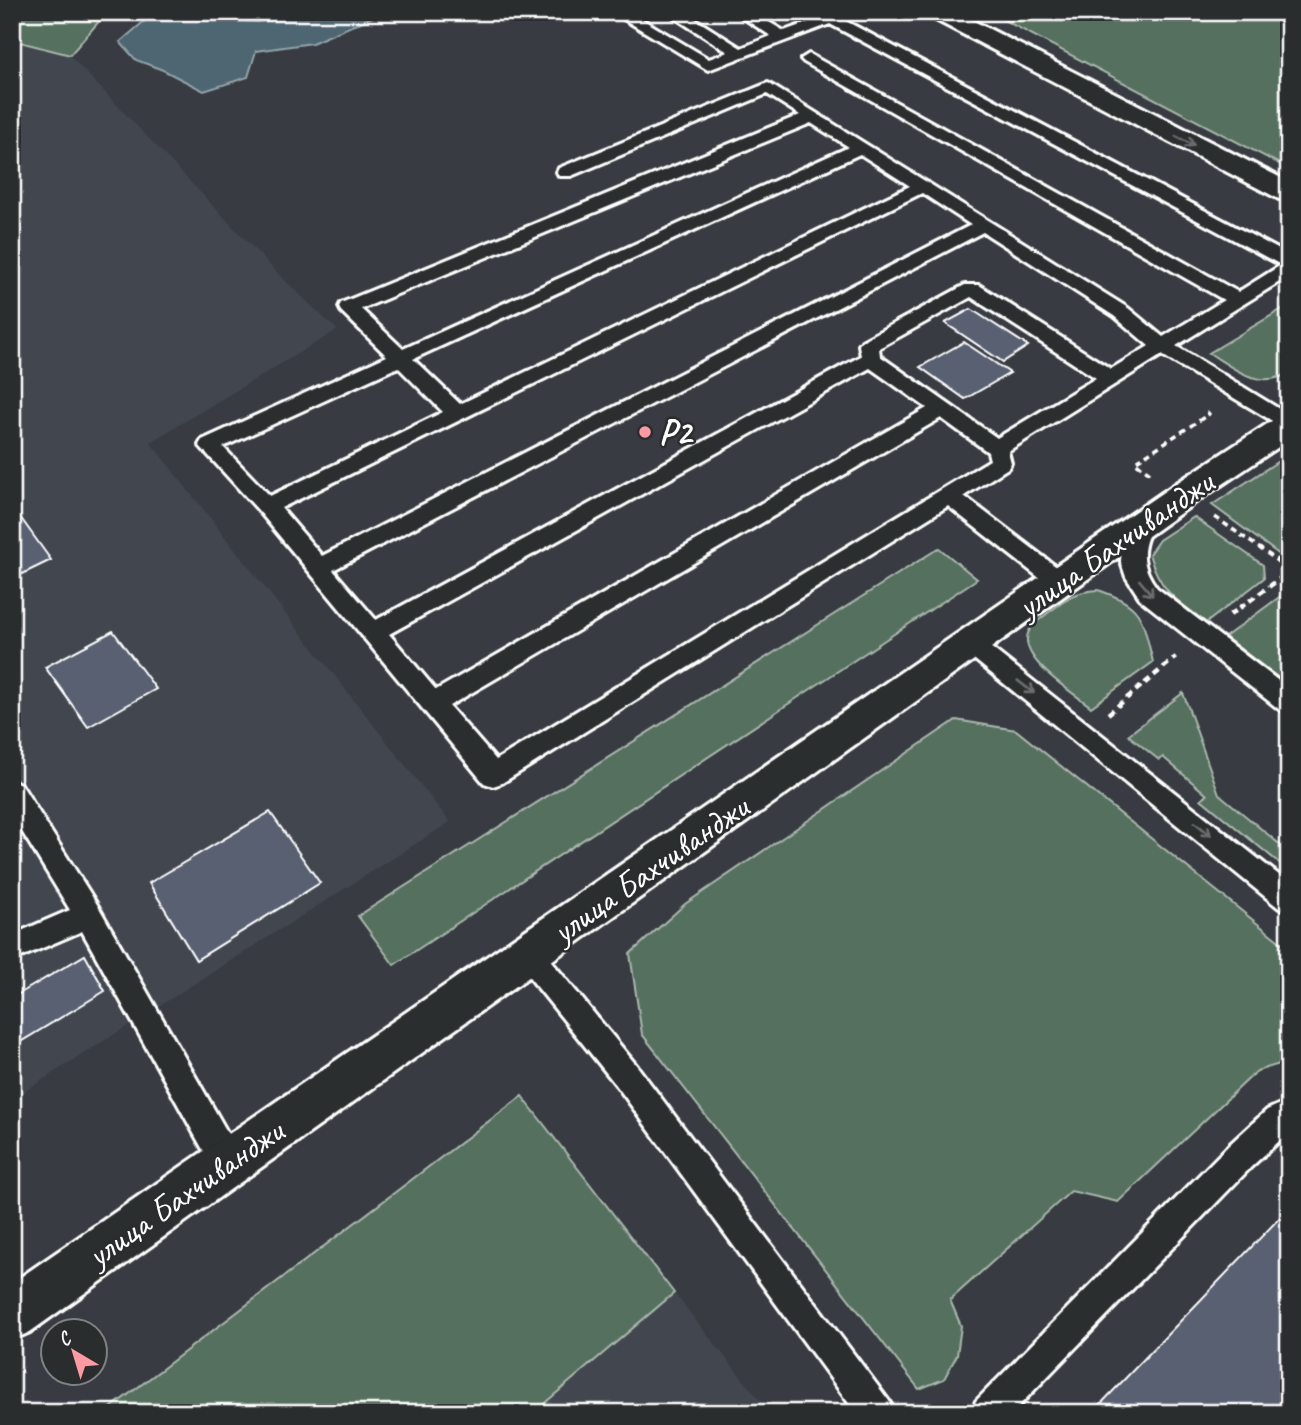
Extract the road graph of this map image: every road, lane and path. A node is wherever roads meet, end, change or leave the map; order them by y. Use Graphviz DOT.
graph roads {
  1 [pos="619,12"];
  2 [pos="673,12"];
  3 [pos="741,12"];
  4 [pos="938,12"];
  5 [pos="978,12"];
  6 [pos="825,16"];
  7 [pos="783,37"];
  8 [pos="739,54"];
  9 [pos="809,59"];
  10 [pos="1124,110"];
  11 [pos="813,116"];
  12 [pos="862,148"];
  13 [pos="565,172"];
  14 [pos="923,186"];
  15 [pos="1282,191"];
  16 [pos="984,225"];
  17 [pos="1289,261"];
  18 [pos="1289,268"];
  19 [pos="1239,300"];
  20 [pos="1163,347"];
  21 [pos="401,357"];
  22 [pos="871,359"];
  23 [pos="1112,379"];
  24 [pos="943,408"];
  25 [pos="457,413"];
  26 [pos="1289,425"];
  27 [pos="997,448"];
  28 [pos="948,495"];
  29 [pos="267,506"];
  30 [pos="1141,527"];
  31 [pos="319,567"];
  32 [pos="1059,581"];
  33 [pos="373,632"];
  34 [pos="972,645"];
  35 [pos="433,703"];
  36 [pos="1289,703"];
  37 [pos="12,792"];
  38 [pos="1289,899"];
  39 [pos="88,915"];
  40 [pos="12,948"];
  41 [pos="527,954"];
  42 [pos="1289,1115"];
  43 [pos="228,1164"];
  44 [pos="12,1314"];
  45 [pos="877,1413"];
  46 [pos="988,1413"];
  1 -- 8 [label="lane"];
  2 -- 8 [label="lane"];
  3 -- 7 [label="lane"];
  4 -- 10 [label="main road"];
  5 -- 10 [label="main road"];
  6 -- 7 [label="lane"];
  6 -- 17 [label="lane"];
  7 -- 8 [label="lane"];
  9 -- 19 [label="lane"];
  10 -- 15 [label="main road, one-way"];
  11 -- 12 [label="lane"];
  11 -- 13 [label="lane"];
  11 -- 21 [label="lane"];
  12 -- 14 [label="lane"];
  12 -- 21 [label="lane"];
  14 -- 16 [label="lane"];
  14 -- 25 [label="lane"];
  16 -- 20 [label="lane"];
  16 -- 31 [label="lane"];
  18 -- 19 [label="lane"];
  19 -- 20 [label="lane"];
  20 -- 23 [label="lane"];
  20 -- 26 [label="lane"];
  21 -- 25 [label="lane"];
  21 -- 29 [label="lane"];
  22 -- 23 [label="lane"];
  22 -- 24 [label="lane"];
  22 -- 33 [label="lane"];
  23 -- 27 [label="lane"];
  24 -- 27 [label="lane"];
  24 -- 35 [label="lane"];
  25 -- 29 [label="lane"];
  26 -- 30 [label="main road, улица Бахчиванджи"];
  27 -- 28 [label="lane"];
  28 -- 32 [label="lane"];
  28 -- 35 [label="lane"];
  29 -- 31 [label="lane"];
  30 -- 32 [label="main road, улица Бахчиванджи"];
  30 -- 36 [label="lane, one-way"];
  31 -- 33 [label="lane"];
  32 -- 34 [label="main road, улица Бахчиванджи"];
  33 -- 35 [label="lane"];
  34 -- 38 [label="lane, one-way"];
  34 -- 41 [label="main road, улица Бахчиванджи"];
  37 -- 39 [label="lane"];
  39 -- 40 [label="lane"];
  39 -- 43 [label="lane"];
  41 -- 43 [label="main road, улица Бахчиванджи"];
  41 -- 45 [label="lane"];
  42 -- 46 [label="lane"];
  43 -- 44 [label="main road, улица Бахчиванджи"];
}
